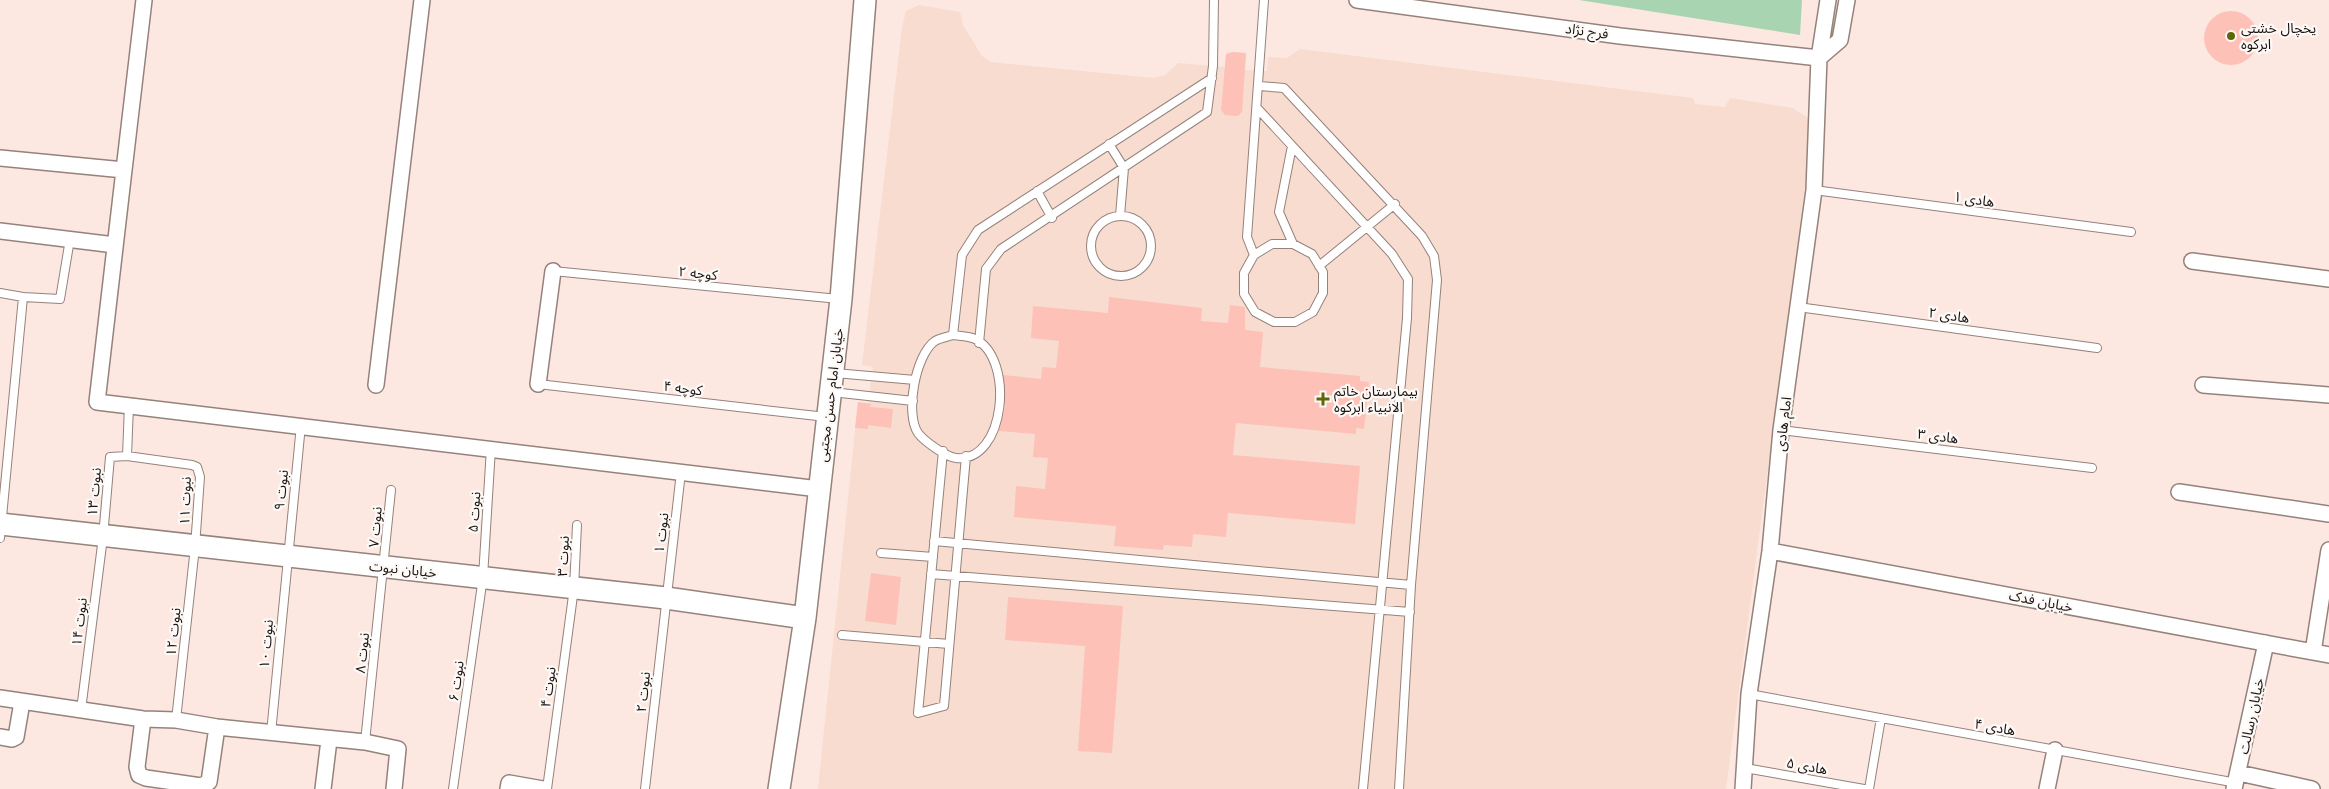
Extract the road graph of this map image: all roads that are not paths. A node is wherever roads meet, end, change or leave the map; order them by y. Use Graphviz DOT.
graph roads {
  1 [pos="144,0"];
  2 [pos="422,0"];
  3 [pos="865,0"];
  4 [pos="1214,0"];
  5 [pos="1264,0"];
  6 [pos="1357,0"];
  7 [pos="1828,0"];
  8 [pos="1847,0"];
  9 [pos="1819,58"];
  10 [pos="1212,78"];
  11 [pos="1259,86"];
  12 [pos="1258,109"];
  13 [pos="1110,144"];
  14 [pos="1292,146"];
  15 [pos="0,158"];
  16 [pos="1124,168"];
  17 [pos="124,170"];
  18 [pos="1814,190"];
  19 [pos="1037,191"];
  20 [pos="1395,204"];
  21 [pos="1120,216"];
  22 [pos="1052,218"];
  23 [pos="1367,227"];
  24 [pos="0,230"];
  25 [pos="2131,232"];
  26 [pos="70,239"];
  27 [pos="115,244"];
  28 [pos="1293,244"];
  29 [pos="1254,255"];
  30 [pos="2192,261"];
  31 [pos="1319,266"];
  32 [pos="553,271"];
  33 [pos="2329,279"];
  34 [pos="0,293"];
  35 [pos="23,297"];
  36 [pos="841,299"];
  37 [pos="1798,307"];
  38 [pos="953,335"];
  39 [pos="979,343"];
  40 [pos="2097,348"];
  41 [pos="915,380"];
  42 [pos="832,382"];
  43 [pos="538,384"];
  44 [pos="376,385"];
  45 [pos="2203,385"];
  46 [pos="2329,395"];
  47 [pos="913,401"];
  48 [pos="129,405"];
  49 [pos="826,417"];
  50 [pos="300,425"];
  51 [pos="1781,430"];
  52 [pos="491,448"];
  53 [pos="943,451"];
  54 [pos="127,456"];
  55 [pos="966,456"];
  56 [pos="2092,468"];
  57 [pos="681,472"];
  58 [pos="820,489"];
  59 [pos="391,490"];
  60 [pos="2179,492"];
  61 [pos="2329,514"];
  62 [pos="577,525"];
  63 [pos="0,529"];
  64 [pos="103,537"];
  65 [pos="934,541"];
  66 [pos="958,544"];
  67 [pos="195,547"];
  68 [pos="2329,550"];
  69 [pos="1770,551"];
  70 [pos="881,553"];
  71 [pos="287,557"];
  72 [pos="933,557"];
  73 [pos="384,567"];
  74 [pos="931,574"];
  75 [pos="955,576"];
  76 [pos="483,577"];
  77 [pos="1383,583"];
  78 [pos="1411,585"];
  79 [pos="574,588"];
  80 [pos="666,598"];
  81 [pos="1380,610"];
  82 [pos="1410,612"];
  83 [pos="805,618"];
  84 [pos="842,635"];
  85 [pos="924,642"];
  86 [pos="2266,643"];
  87 [pos="949,644"];
  88 [pos="2313,652"];
  89 [pos="2329,655"];
  90 [pos="1750,694"];
  91 [pos="0,698"];
  92 [pos="22,702"];
  93 [pos="81,710"];
  94 [pos="1881,718"];
  95 [pos="143,719"];
  96 [pos="176,720"];
  97 [pos="217,727"];
  98 [pos="271,733"];
  99 [pos="0,737"];
  100 [pos="329,740"];
  101 [pos="365,742"];
  102 [pos="2055,750"];
  103 [pos="1745,768"];
  104 [pos="2236,782"];
  105 [pos="323,789"];
  106 [pos="394,789"];
  107 [pos="454,789"];
  108 [pos="508,789"];
  109 [pos="543,789"];
  110 [pos="547,789"];
  111 [pos="646,789"];
  112 [pos="778,789"];
  113 [pos="1363,789"];
  114 [pos="1399,789"];
  115 [pos="1743,789"];
  116 [pos="1864,789"];
  117 [pos="1870,789"];
  118 [pos="2047,789"];
  119 [pos="2312,789"];
  1 -- 17 [label="street"];
  2 -- 44 [label="street"];
  3 -- 36 [label="street, خیابان امام حسن مجتبی"];
  4 -- 10 [label="lane"];
  5 -- 11 [label="lane"];
  6 -- 9 [label="street, فرج نژاد"];
  7 -- 9 [label="street, امام هادی"];
  8 -- 9 [label="street"];
  9 -- 18 [label="street, امام هادی"];
  10 -- 13 [label="lane"];
  10 -- 16 [label="lane"];
  11 -- 12 [label="lane"];
  11 -- 20 [label="lane"];
  12 -- 14 [label="lane"];
  12 -- 29 [label="lane"];
  13 -- 16 [label="lane"];
  13 -- 19 [label="lane"];
  14 -- 23 [label="lane"];
  14 -- 28 [label="lane"];
  15 -- 17 [label="street"];
  16 -- 21 [label="lane"];
  16 -- 22 [label="lane"];
  17 -- 27 [label="street"];
  18 -- 25 [label="lane, هادی ۱"];
  18 -- 37 [label="street, امام هادی"];
  19 -- 22 [label="lane"];
  19 -- 38 [label="lane"];
  20 -- 23 [label="lane"];
  20 -- 78 [label="lane"];
  21 -- 21 [label="lane"];
  22 -- 39 [label="lane"];
  23 -- 31 [label="lane"];
  23 -- 77 [label="lane"];
  24 -- 26 [label="street"];
  26 -- 27 [label="street"];
  26 -- 35 [label="lane"];
  27 -- 48 [label="street"];
  28 -- 29 [label="lane"];
  28 -- 31 [label="lane"];
  29 -- 31 [label="lane"];
  30 -- 33 [label="street"];
  32 -- 36 [label="lane, کوچه ۲"];
  32 -- 43 [label="street"];
  34 -- 35 [label="lane"];
  35 -- 63 [label="lane"];
  36 -- 42 [label="street, خیابان امام حسن مجتبی"];
  37 -- 40 [label="lane, هادی ۲"];
  37 -- 51 [label="street, امام هادی"];
  38 -- 39 [label="lane"];
  38 -- 41 [label="lane"];
  39 -- 55 [label="lane"];
  41 -- 42 [label="lane"];
  41 -- 47 [label="lane"];
  42 -- 47 [label="lane"];
  42 -- 49 [label="street, خیابان امام حسن مجتبی"];
  43 -- 49 [label="lane, کوچه ۴"];
  45 -- 46 [label="street"];
  47 -- 53 [label="lane"];
  48 -- 50 [label="street"];
  48 -- 54 [label="lane"];
  49 -- 58 [label="street, خیابان امام حسن مجتبی"];
  50 -- 52 [label="street"];
  50 -- 71 [label="lane, نبوت ۹"];
  51 -- 56 [label="lane, هادی ۳"];
  51 -- 69 [label="street, امام هادی"];
  52 -- 57 [label="street"];
  52 -- 76 [label="lane, نبوت ۵"];
  53 -- 55 [label="lane"];
  53 -- 65 [label="lane"];
  54 -- 64 [label="lane, نبوت ۱۳"];
  54 -- 67 [label="lane, نبوت ۱۱"];
  55 -- 66 [label="lane"];
  57 -- 58 [label="street"];
  57 -- 80 [label="lane, نبوت ۱"];
  58 -- 83 [label="street, خیابان امام حسن مجتبی"];
  59 -- 73 [label="lane, نبوت ۷"];
  60 -- 61 [label="street"];
  62 -- 79 [label="lane, نبوت ۳"];
  63 -- 64 [label="street, خیابان نبوت"];
  64 -- 67 [label="street, خیابان نبوت"];
  64 -- 93 [label="lane, نبوت ۱۴"];
  65 -- 66 [label="lane"];
  65 -- 72 [label="lane"];
  66 -- 75 [label="lane"];
  66 -- 77 [label="lane"];
  67 -- 71 [label="street, خیابان نبوت"];
  67 -- 96 [label="lane, نبوت ۱۲"];
  68 -- 88 [label="street"];
  69 -- 86 [label="street, خیابان فدک"];
  69 -- 90 [label="street, امام هادی"];
  70 -- 72 [label="lane"];
  71 -- 73 [label="street, خیابان نبوت"];
  71 -- 98 [label="lane, نبوت ۱۰"];
  72 -- 74 [label="lane"];
  73 -- 76 [label="street, خیابان نبوت"];
  73 -- 101 [label="lane, نبوت ۸"];
  74 -- 75 [label="lane"];
  74 -- 85 [label="lane"];
  75 -- 81 [label="lane"];
  75 -- 87 [label="lane"];
  76 -- 79 [label="street, خیابان نبوت"];
  76 -- 107 [label="lane, نبوت ۶"];
  77 -- 78 [label="lane"];
  77 -- 81 [label="lane"];
  78 -- 82 [label="lane"];
  79 -- 80 [label="street, خیابان نبوت"];
  79 -- 110 [label="lane, نبوت ۴"];
  80 -- 83 [label="street, خیابان نبوت"];
  80 -- 111 [label="lane, نبوت ۲"];
  81 -- 82 [label="lane"];
  81 -- 113 [label="lane"];
  82 -- 114 [label="lane"];
  83 -- 112 [label="street, خیابان امام حسن مجتبی"];
  84 -- 85 [label="lane"];
  85 -- 87 [label="lane"];
  85 -- 87 [label="lane"];
  86 -- 88 [label="street, خیابان فدک"];
  86 -- 104 [label="street, خیابان رسالت"];
  88 -- 89 [label="street, خیابان فدک"];
  90 -- 94 [label="lane, هادی ۴"];
  90 -- 103 [label="street, امام هادی"];
  91 -- 92 [label="street"];
  92 -- 93 [label="street"];
  92 -- 99 [label="street"];
  93 -- 95 [label="street"];
  94 -- 102 [label="lane, هادی ۴"];
  94 -- 117 [label="lane"];
  95 -- 96 [label="street"];
  95 -- 97 [label="street"];
  96 -- 97 [label="street"];
  97 -- 98 [label="street"];
  98 -- 100 [label="street"];
  100 -- 101 [label="street"];
  100 -- 105 [label="street"];
  101 -- 106 [label="street"];
  102 -- 104 [label="lane, هادی ۴"];
  102 -- 118 [label="street"];
  103 -- 115 [label="street, امام هادی"];
  103 -- 116 [label="lane, هادی ۵"];
  104 -- 119 [label="street"];
  108 -- 109 [label="street"];
}
